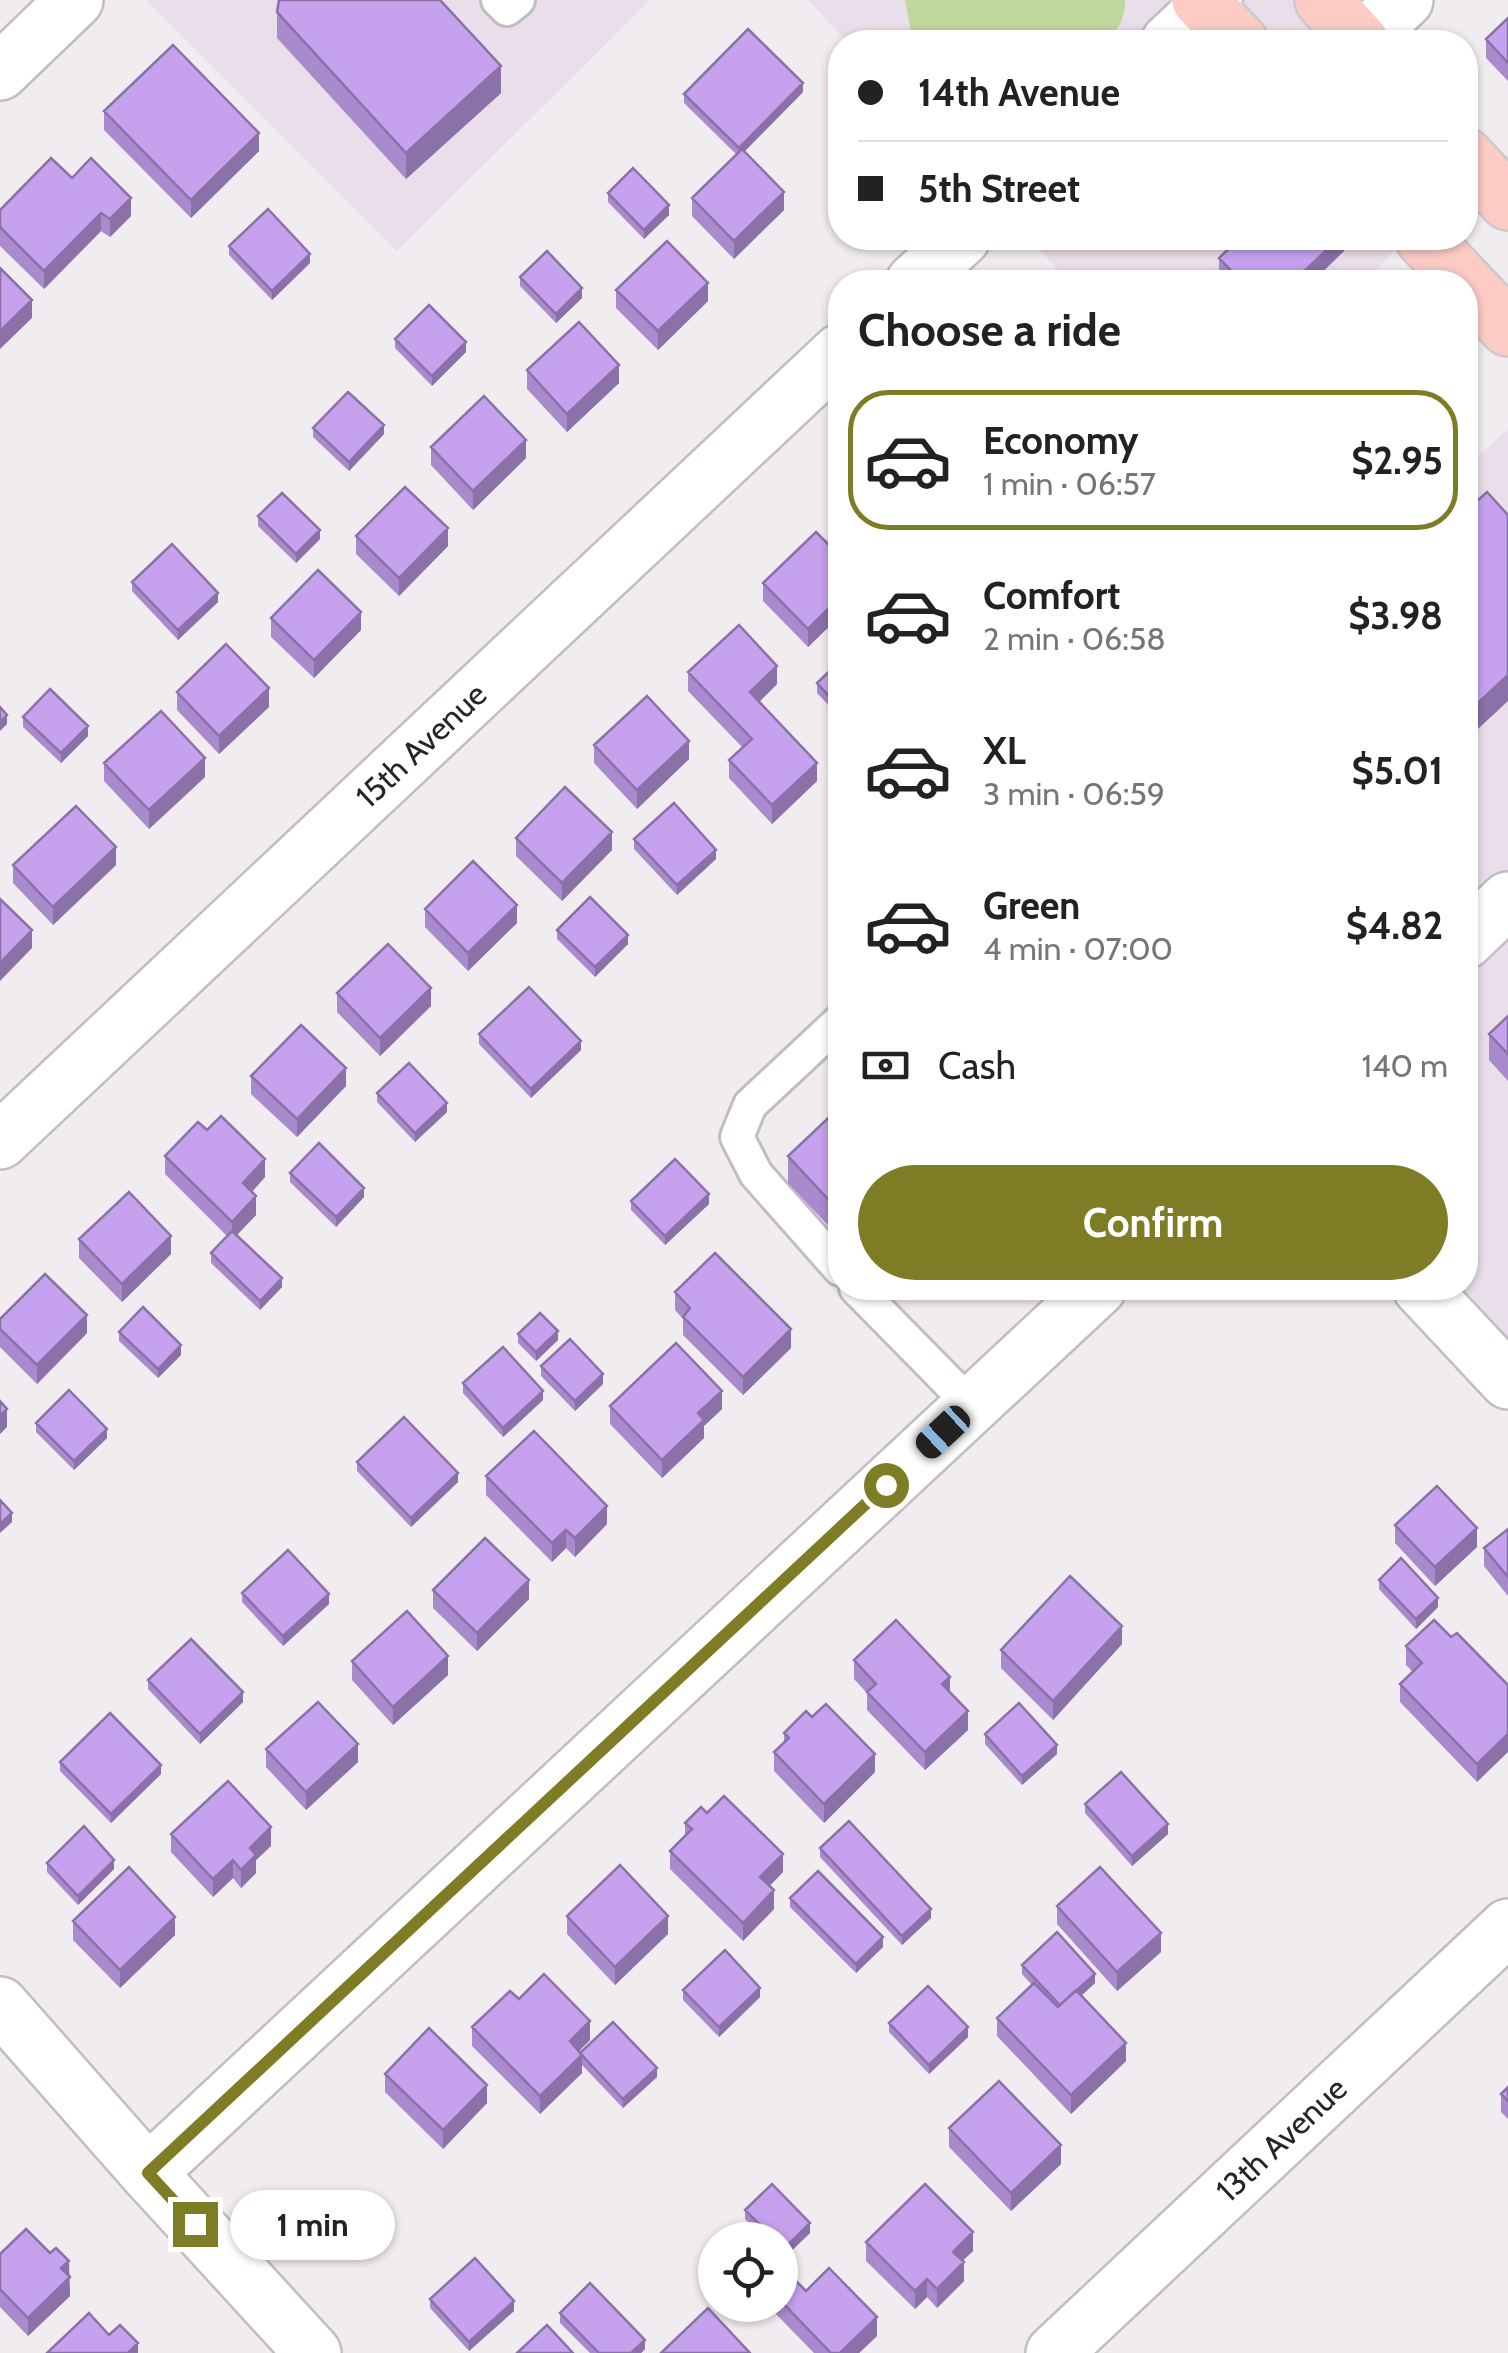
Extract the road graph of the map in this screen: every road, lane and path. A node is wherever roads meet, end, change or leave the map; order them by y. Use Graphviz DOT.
graph roads {
  1 [pos="76,0"];
  2 [pos="498,0"];
  3 [pos="518,0"];
  4 [pos="1323,0"];
  5 [pos="1405,0"];
  6 [pos="1350,30"];
  7 [pos="1374,30"];
  8 [pos="0,72"];
  9 [pos="1478,170"];
  10 [pos="1508,202"];
  11 [pos="949,250"];
  12 [pos="1434,250"];
  13 [pos="927,270"];
  14 [pos="1453,270"];
  15 [pos="1478,296"];
  16 [pos="1508,328"];
  17 [pos="828,363"];
  18 [pos="1508,900"];
  19 [pos="1478,929"];
  20 [pos="828,1032"];
  21 [pos="0,1141"];
  22 [pos="828,1255"];
  23 [pos="868,1300"];
  24 [pos="1085,1300"];
  25 [pos="1432,1300"];
  26 [pos="1508,1381"];
  27 [pos="972,1406"];
  28 [pos="1508,1927"];
  29 [pos="0,2005"];
  30 [pos="148,2173"];
  31 [pos="312,2353"];
  32 [pos="1054,2353"];
  1 -- 8 [label="street"];
  2 -- 3 [label="lane"];
  4 -- 6 [label="main road"];
  5 -- 7 [label="street"];
  9 -- 10 [label="main road"];
  11 -- 13 [label="street"];
  12 -- 14 [label="main road"];
  15 -- 16 [label="main road"];
  17 -- 21 [label="street, 15th Avenue"];
  18 -- 19 [label="street"];
  20 -- 22 [label="lane"];
  23 -- 27 [label="lane"];
  24 -- 27 [label="street"];
  25 -- 26 [label="street"];
  27 -- 30 [label="street"];
  28 -- 32 [label="street, 13th Avenue"];
  29 -- 30 [label="street"];
  30 -- 31 [label="street"];
}
